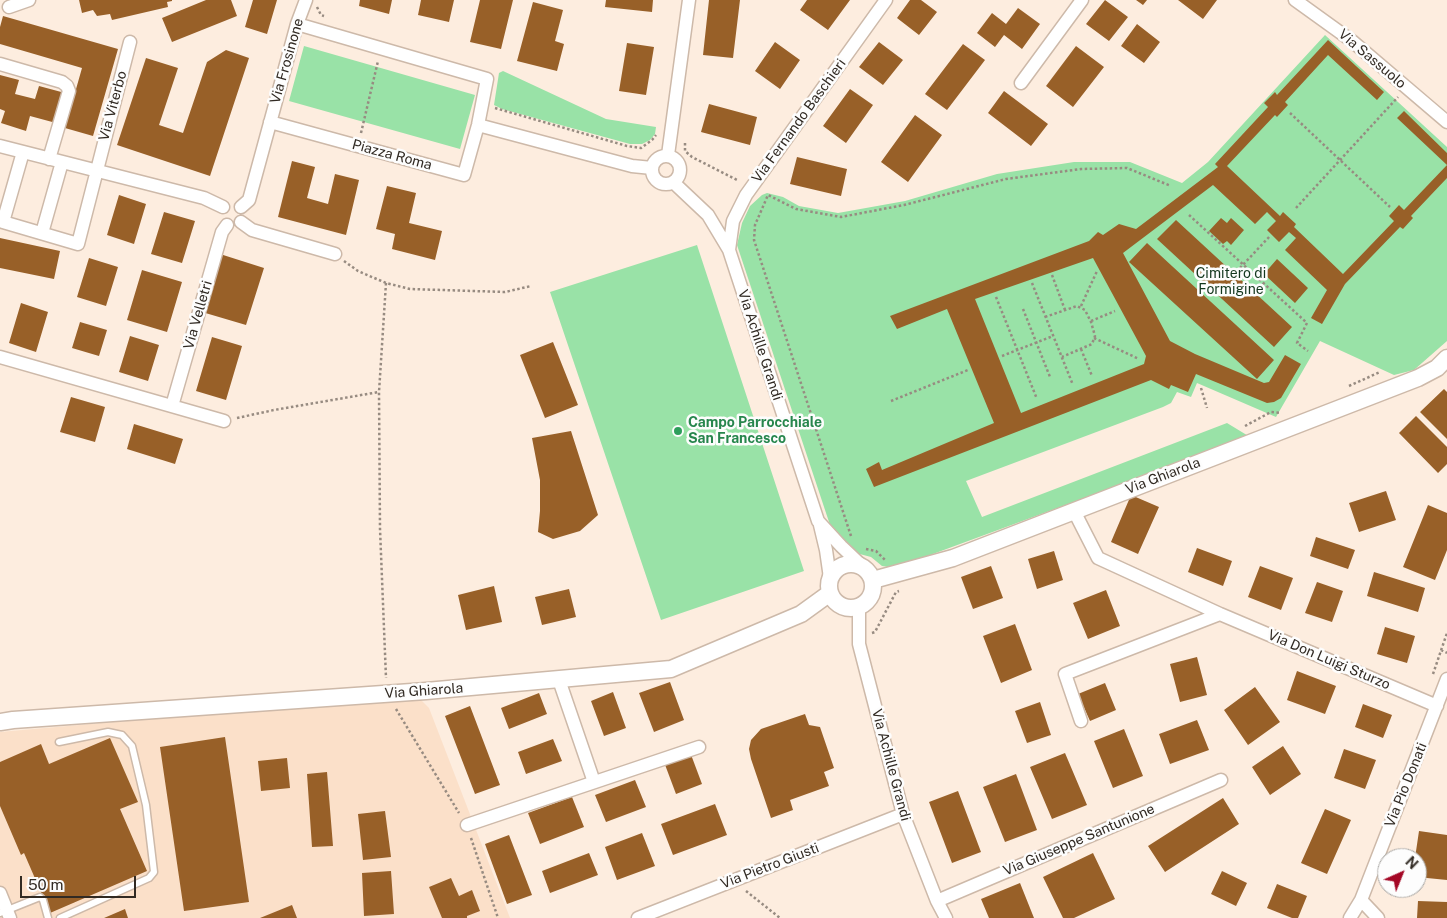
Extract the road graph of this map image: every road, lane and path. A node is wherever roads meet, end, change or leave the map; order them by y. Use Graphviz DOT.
graph roads {
  1 [pos="29,0"];
  2 [pos="306,0"];
  3 [pos="689,0"];
  4 [pos="886,0"];
  5 [pos="1082,0"];
  6 [pos="1304,2"];
  7 [pos="9,7"];
  8 [pos="297,24"];
  9 [pos="130,42"];
  10 [pos="379,58"];
  11 [pos="0,64"];
  12 [pos="1021,83"];
  13 [pos="1398,97"];
  14 [pos="1290,113"];
  15 [pos="270,122"];
  16 [pos="1447,122"];
  17 [pos="478,125"];
  18 [pos="361,133"];
  19 [pos="684,139"];
  20 [pos="0,146"];
  21 [pos="22,152"];
  22 [pos="668,155"];
  23 [pos="49,159"];
  24 [pos="1340,160"];
  25 [pos="62,162"];
  26 [pos="652,168"];
  27 [pos="96,171"];
  28 [pos="673,182"];
  29 [pos="743,183"];
  30 [pos="1171,186"];
  31 [pos="241,207"];
  32 [pos="1390,207"];
  33 [pos="223,208"];
  34 [pos="1296,208"];
  35 [pos="1189,215"];
  36 [pos="241,222"];
  37 [pos="226,225"];
  38 [pos="42,233"];
  39 [pos="1270,236"];
  40 [pos="729,250"];
  41 [pos="335,254"];
  42 [pos="1242,266"];
  43 [pos="1097,271"];
  44 [pos="1052,275"];
  45 [pos="386,283"];
  46 [pos="1032,283"];
  47 [pos="531,286"];
  48 [pos="996,297"];
  49 [pos="1081,307"];
  50 [pos="1023,310"];
  51 [pos="1066,310"];
  52 [pos="1115,311"];
  53 [pos="1045,317"];
  54 [pos="1090,322"];
  55 [pos="1053,336"];
  56 [pos="1094,338"];
  57 [pos="1036,342"];
  58 [pos="1081,349"];
  59 [pos="1017,350"];
  60 [pos="1308,351"];
  61 [pos="1002,356"];
  62 [pos="0,357"];
  63 [pos="1062,357"];
  64 [pos="1447,358"];
  65 [pos="1139,359"];
  66 [pos="968,370"];
  67 [pos="1380,372"];
  68 [pos="1092,376"];
  69 [pos="1050,377"];
  70 [pos="1073,385"];
  71 [pos="1201,388"];
  72 [pos="1344,388"];
  73 [pos="379,392"];
  74 [pos="1037,399"];
  75 [pos="891,401"];
  76 [pos="172,406"];
  77 [pos="1207,408"];
  78 [pos="1271,412"];
  79 [pos="224,421"];
  80 [pos="1242,428"];
  81 [pos="1074,511"];
  82 [pos="818,521"];
  83 [pos="852,539"];
  84 [pos="864,549"];
  85 [pos="888,563"];
  86 [pos="862,566"];
  87 [pos="873,580"];
  88 [pos="830,586"];
  89 [pos="904,589"];
  90 [pos="859,607"];
  91 [pos="1220,614"];
  92 [pos="875,632"];
  93 [pos="1441,650"];
  94 [pos="1447,653"];
  95 [pos="1447,679"];
  96 [pos="559,680"];
  97 [pos="387,694"];
  98 [pos="1437,706"];
  99 [pos="1081,720"];
  100 [pos="0,722"];
  101 [pos="59,742"];
  102 [pos="699,747"];
  103 [pos="1220,780"];
  104 [pos="594,782"];
  105 [pos="903,814"];
  106 [pos="467,825"];
  107 [pos="744,889"];
  108 [pos="0,893"];
  109 [pos="1361,900"];
  110 [pos="937,901"];
  111 [pos="6,914"];
  112 [pos="48,918"];
  113 [pos="60,918"];
  114 [pos="498,918"];
  115 [pos="638,918"];
  116 [pos="780,918"];
  117 [pos="946,918"];
  118 [pos="1350,918"];
  119 [pos="1378,918"];
  1 -- 7 [label="street"];
  2 -- 8 [label="street, Via Frosinone"];
  3 -- 22 [label="street"];
  4 -- 40 [label="street, Via Fernando Baschieri"];
  5 -- 12 [label="street"];
  6 -- 16 [label="street, Via Sassuolo"];
  8 -- 15 [label="street, Via Frosinone"];
  8 -- 17 [label="street, Piazza Roma"];
  9 -- 27 [label="street, Via Viterbo"];
  10 -- 18 [label="path"];
  11 -- 23 [label="street"];
  13 -- 24 [label="path"];
  14 -- 24 [label="path"];
  15 -- 17 [label="street, Piazza Roma"];
  15 -- 31 [label="street"];
  17 -- 26 [label="street"];
  19 -- 29 [label="path"];
  20 -- 21 [label="street"];
  21 -- 23 [label="street"];
  21 -- 38 [label="street"];
  22 -- 26 [label="street"];
  22 -- 28 [label="street"];
  23 -- 25 [label="street"];
  24 -- 32 [label="path"];
  24 -- 34 [label="path"];
  25 -- 27 [label="street"];
  25 -- 38 [label="street"];
  26 -- 28 [label="street"];
  27 -- 33 [label="street"];
  27 -- 38 [label="street, Via Viterbo"];
  28 -- 40 [label="street, Via Achille Grandi"];
  30 -- 83 [label="path"];
  31 -- 33 [label="street"];
  31 -- 36 [label="street"];
  33 -- 37 [label="street"];
  35 -- 42 [label="path"];
  36 -- 37 [label="street"];
  36 -- 41 [label="street"];
  37 -- 76 [label="street, Via Velletri"];
  39 -- 42 [label="path"];
  40 -- 82 [label="street, Via Achille Grandi"];
  41 -- 45 [label="path"];
  42 -- 60 [label="path"];
  43 -- 49 [label="path"];
  44 -- 51 [label="path"];
  45 -- 47 [label="path"];
  45 -- 73 [label="path"];
  46 -- 53 [label="path"];
  48 -- 59 [label="path"];
  49 -- 51 [label="path"];
  49 -- 54 [label="path"];
  50 -- 57 [label="path"];
  51 -- 53 [label="path"];
  52 -- 54 [label="path"];
  53 -- 55 [label="path"];
  54 -- 56 [label="path"];
  55 -- 57 [label="path"];
  55 -- 63 [label="path"];
  56 -- 58 [label="path"];
  56 -- 65 [label="path"];
  57 -- 59 [label="path"];
  57 -- 69 [label="path"];
  58 -- 63 [label="path"];
  58 -- 68 [label="path"];
  59 -- 61 [label="path"];
  59 -- 74 [label="path"];
  62 -- 76 [label="street"];
  63 -- 70 [label="path"];
  64 -- 81 [label="street, Via Ghiarola"];
  66 -- 75 [label="path"];
  67 -- 72 [label="path"];
  71 -- 77 [label="path"];
  73 -- 79 [label="path"];
  73 -- 97 [label="path"];
  76 -- 79 [label="street"];
  78 -- 80 [label="path"];
  81 -- 87 [label="street, Via Ghiarola"];
  81 -- 91 [label="street, Via Don Luigi Sturzo"];
  82 -- 86 [label="street, Via Achille Grandi"];
  82 -- 88 [label="street"];
  84 -- 85 [label="path"];
  86 -- 87 [label="street"];
  86 -- 88 [label="street, Via Ghiarola"];
  87 -- 90 [label="street"];
  88 -- 90 [label="street"];
  88 -- 96 [label="street, Via Ghiarola"];
  89 -- 92 [label="path"];
  90 -- 105 [label="street, Via Achille Grandi"];
  91 -- 98 [label="street, Via Don Luigi Sturzo"];
  91 -- 99 [label="street"];
  93 -- 94 [label="path"];
  95 -- 98 [label="street, Via Pio Donati"];
  96 -- 97 [label="street, Via Ghiarola"];
  96 -- 104 [label="street"];
  97 -- 100 [label="street, Via Ghiarola"];
  97 -- 106 [label="path"];
  98 -- 109 [label="street, Via Pio Donati"];
  101 -- 113 [label="lane"];
  102 -- 104 [label="street"];
  103 -- 110 [label="street, Via Giuseppe Santunione"];
  104 -- 106 [label="street"];
  105 -- 110 [label="street, Via Achille Grandi"];
  105 -- 115 [label="street, Via Pietro Giusti"];
  106 -- 114 [label="path"];
  107 -- 116 [label="path"];
  108 -- 111 [label="street"];
  109 -- 118 [label="street, Via Pio Donati"];
  109 -- 119 [label="street"];
  110 -- 117 [label="street, Via Achille Grandi"];
  111 -- 112 [label="lane"];
}
